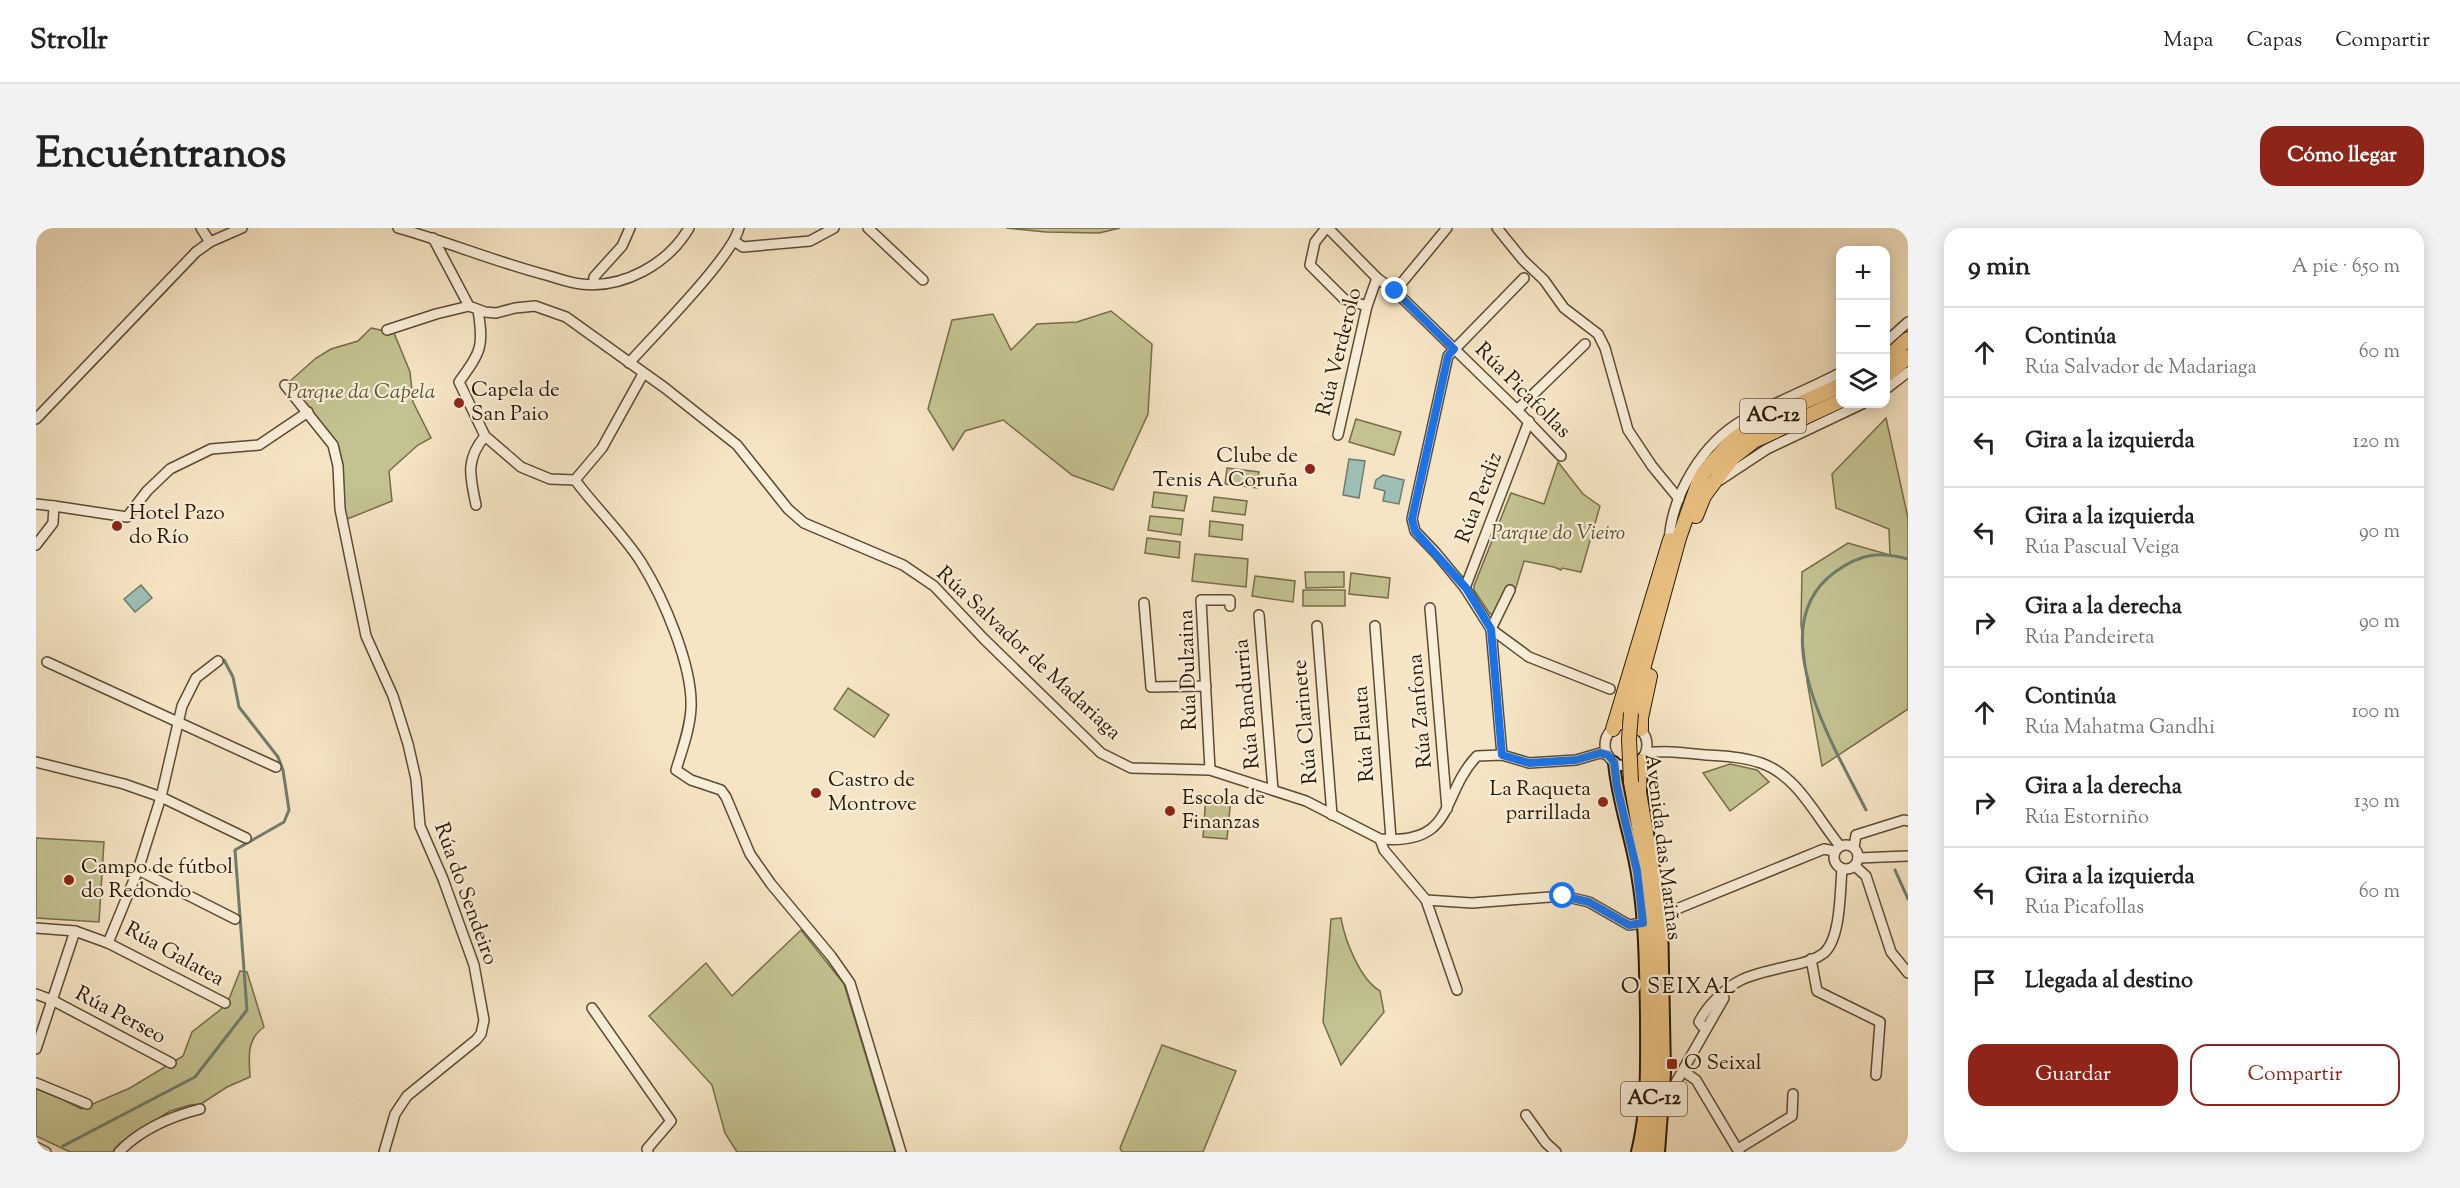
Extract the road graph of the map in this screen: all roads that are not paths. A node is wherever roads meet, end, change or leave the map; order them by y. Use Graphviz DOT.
graph roads {
  1 [pos="201,228"];
  2 [pos="242,228"];
  3 [pos="398,228"];
  4 [pos="630,228"];
  5 [pos="689,228"];
  6 [pos="740,228"];
  7 [pos="834,228"];
  8 [pos="868,228"];
  9 [pos="1327,228"];
  10 [pos="1448,228"];
  11 [pos="1497,228"];
  12 [pos="433,238"];
  13 [pos="734,241"];
  14 [pos="210,242"];
  15 [pos="1377,278"];
  16 [pos="1524,278"];
  17 [pos="923,280"];
  18 [pos="594,283"];
  19 [pos="1395,291"];
  20 [pos="1367,306"];
  21 [pos="474,308"];
  22 [pos="1908,322"];
  23 [pos="387,330"];
  24 [pos="1890,338"];
  25 [pos="1908,339"];
  26 [pos="1585,344"];
  27 [pos="1454,349"];
  28 [pos="1890,355"];
  29 [pos="1908,357"];
  30 [pos="629,363"];
  31 [pos="1890,372"];
  32 [pos="1908,372"];
  33 [pos="643,374"];
  34 [pos="1836,375"];
  35 [pos="285,385"];
  36 [pos="1890,386"];
  37 [pos="1836,388"];
  38 [pos="1836,403"];
  39 [pos="1854,408"];
  40 [pos="1518,410"];
  41 [pos="308,412"];
  42 [pos="36,419"];
  43 [pos="1529,421"];
  44 [pos="1338,435"];
  45 [pos="485,436"];
  46 [pos="1561,456"];
  47 [pos="1733,457"];
  48 [pos="1713,460"];
  49 [pos="574,480"];
  50 [pos="1710,486"];
  51 [pos="1678,498"];
  52 [pos="36,504"];
  53 [pos="476,505"];
  54 [pos="54,506"];
  55 [pos="1686,519"];
  56 [pos="1668,543"];
  57 [pos="36,545"];
  58 [pos="1466,588"];
  59 [pos="1510,590"];
  60 [pos="1144,603"];
  61 [pos="1230,606"];
  62 [pos="1430,608"];
  63 [pos="1259,615"];
  64 [pos="1317,626"];
  65 [pos="1375,626"];
  66 [pos="1491,629"];
  67 [pos="218,661"];
  68 [pos="47,662"];
  69 [pos="1206,686"];
  70 [pos="1610,689"];
  71 [pos="177,723"];
  72 [pos="1644,734"];
  73 [pos="1609,735"];
  74 [pos="1664,751"];
  75 [pos="1502,755"];
  76 [pos="1589,755"];
  77 [pos="1644,756"];
  78 [pos="1611,758"];
  79 [pos="36,762"];
  80 [pos="276,767"];
  81 [pos="1210,770"];
  82 [pos="1273,790"];
  83 [pos="161,797"];
  84 [pos="1447,811"];
  85 [pos="1332,815"];
  86 [pos="1908,821"];
  87 [pos="246,838"];
  88 [pos="1380,838"];
  89 [pos="1391,839"];
  90 [pos="1854,847"];
  91 [pos="1837,849"];
  92 [pos="1908,856"];
  93 [pos="1856,862"];
  94 [pos="1842,869"];
  95 [pos="138,870"];
  96 [pos="1426,900"];
  97 [pos="1662,915"];
  98 [pos="235,919"];
  99 [pos="1643,923"];
  100 [pos="36,928"];
  101 [pos="75,931"];
  102 [pos="108,944"];
  103 [pos="1811,959"];
  104 [pos="1908,973"];
  105 [pos="1457,990"];
  106 [pos="36,994"];
  107 [pos="52,1000"];
  108 [pos="225,1003"];
  109 [pos="592,1008"];
  110 [pos="36,1050"];
  111 [pos="171,1063"];
  112 [pos="1683,1071"];
  113 [pos="1876,1075"];
  114 [pos="36,1083"];
  115 [pos="1793,1094"];
  116 [pos="87,1104"];
  117 [pos="1663,1105"];
  118 [pos="200,1109"];
  119 [pos="1526,1115"];
  120 [pos="36,1147"];
  121 [pos="1739,1151"];
  122 [pos="46,1152"];
  123 [pos="119,1152"];
  124 [pos="384,1152"];
  125 [pos="648,1152"];
  126 [pos="901,1152"];
  127 [pos="1556,1152"];
  128 [pos="1637,1152"];
  129 [pos="1648,1152"];
  130 [pos="1659,1152"];
  1 -- 14 [label="street"];
  2 -- 14 [label="street"];
  3 -- 12 [label="street"];
  4 -- 18 [label="street"];
  5 -- 18 [label="street"];
  6 -- 13 [label="street"];
  7 -- 13 [label="street"];
  8 -- 17 [label="street"];
  9 -- 15 [label="street, Rúa Picafollas"];
  9 -- 20 [label="street, Rúa Picafollas"];
  10 -- 19 [label="street"];
  11 -- 51 [label="street"];
  12 -- 18 [label="street"];
  12 -- 21 [label="street"];
  13 -- 30 [label="street"];
  14 -- 42 [label="street"];
  15 -- 19 [label="street, Rúa Picafollas"];
  15 -- 20 [label="street, Rúa Verderolo"];
  16 -- 27 [label="street"];
  19 -- 27 [label="street, Rúa Picafollas"];
  20 -- 44 [label="street, Rúa Verderolo"];
  21 -- 23 [label="street, Rúa Salvador de Madariaga"];
  21 -- 30 [label="street, Rúa Salvador de Madariaga"];
  21 -- 45 [label="street"];
  22 -- 24 [label="street"];
  25 -- 28 [label="highway"];
  26 -- 40 [label="street"];
  27 -- 40 [label="street, Rúa Picafollas"];
  27 -- 58 [label="street"];
  29 -- 31 [label="highway"];
  30 -- 33 [label="street, Rúa Salvador de Madariaga"];
  32 -- 36 [label="street"];
  33 -- 49 [label="street"];
  33 -- 81 [label="street, Rúa Salvador de Madariaga"];
  34 -- 51 [label="street"];
  35 -- 41 [label="street, Rúa do Sendeiro"];
  37 -- 48 [label="highway, Avenida das Mariñas / AC-12"];
  38 -- 47 [label="highway, Avenida das Mariñas / AC-12"];
  39 -- 50 [label="street"];
  40 -- 43 [label="street, Rúa Picafollas"];
  41 -- 54 [label="street"];
  41 -- 124 [label="street, Rúa do Sendeiro"];
  43 -- 46 [label="street, Rúa Picafollas"];
  43 -- 58 [label="street, Rúa Perdiz"];
  45 -- 49 [label="street"];
  45 -- 53 [label="street"];
  47 -- 50 [label="highway"];
  47 -- 55 [label="highway, Avenida das Mariñas / AC-12"];
  48 -- 55 [label="highway, Avenida das Mariñas / AC-12"];
  48 -- 56 [label="highway"];
  49 -- 126 [label="street"];
  50 -- 72 [label="highway"];
  51 -- 56 [label="street"];
  52 -- 54 [label="street"];
  54 -- 57 [label="street"];
  55 -- 129 [label="highway, Avenida das Mariñas / AC-12, bridge"];
  56 -- 73 [label="highway"];
  58 -- 66 [label="street"];
  59 -- 66 [label="street"];
  60 -- 69 [label="street"];
  61 -- 69 [label="street, Rúa Dulzaina"];
  62 -- 84 [label="street, Rúa Zanfona"];
  63 -- 82 [label="street, Rúa Bandurria"];
  64 -- 85 [label="street, Rúa Clarinete"];
  65 -- 89 [label="street, Rúa Flauta"];
  66 -- 70 [label="street"];
  66 -- 75 [label="street"];
  67 -- 71 [label="street, Rúa Galatea"];
  68 -- 71 [label="street"];
  69 -- 81 [label="street, Rúa Dulzaina"];
  71 -- 80 [label="street"];
  71 -- 83 [label="street, Rúa Galatea"];
  72 -- 73 [label="street"];
  72 -- 74 [label="street"];
  72 -- 77 [label="street"];
  73 -- 76 [label="street"];
  73 -- 78 [label="street"];
  74 -- 77 [label="street"];
  74 -- 91 [label="street"];
  75 -- 76 [label="street"];
  75 -- 84 [label="street"];
  76 -- 78 [label="street"];
  77 -- 78 [label="street"];
  77 -- 97 [label="main road"];
  78 -- 99 [label="main road"];
  79 -- 83 [label="street"];
  81 -- 82 [label="street, Rúa Salvador de Madariaga"];
  82 -- 85 [label="street, Rúa Salvador de Madariaga"];
  83 -- 87 [label="street"];
  83 -- 95 [label="street, Rúa Galatea"];
  84 -- 89 [label="street"];
  85 -- 88 [label="street, Rúa Salvador de Madariaga"];
  86 -- 90 [label="street"];
  88 -- 89 [label="street"];
  88 -- 96 [label="street"];
  90 -- 91 [label="street"];
  90 -- 93 [label="street"];
  91 -- 94 [label="street"];
  91 -- 97 [label="street"];
  92 -- 93 [label="street"];
  93 -- 94 [label="street"];
  93 -- 104 [label="street"];
  94 -- 103 [label="street"];
  95 -- 98 [label="street"];
  95 -- 102 [label="street, Rúa Galatea"];
  96 -- 99 [label="street"];
  96 -- 105 [label="street"];
  97 -- 117 [label="main road"];
  99 -- 128 [label="main road"];
  100 -- 101 [label="street"];
  101 -- 102 [label="street"];
  101 -- 107 [label="street, Rúa Perseo"];
  102 -- 108 [label="street, Rúa Galatea"];
  103 -- 112 [label="street"];
  103 -- 113 [label="street"];
  106 -- 107 [label="street"];
  107 -- 110 [label="street, Rúa Perseo"];
  107 -- 111 [label="street, Rúa Perseo"];
  109 -- 125 [label="street"];
  112 -- 117 [label="street"];
  112 -- 121 [label="street"];
  114 -- 116 [label="street"];
  115 -- 121 [label="street"];
  117 -- 130 [label="main road"];
  118 -- 123 [label="street"];
  119 -- 127 [label="street"];
  120 -- 122 [label="street"];
}
